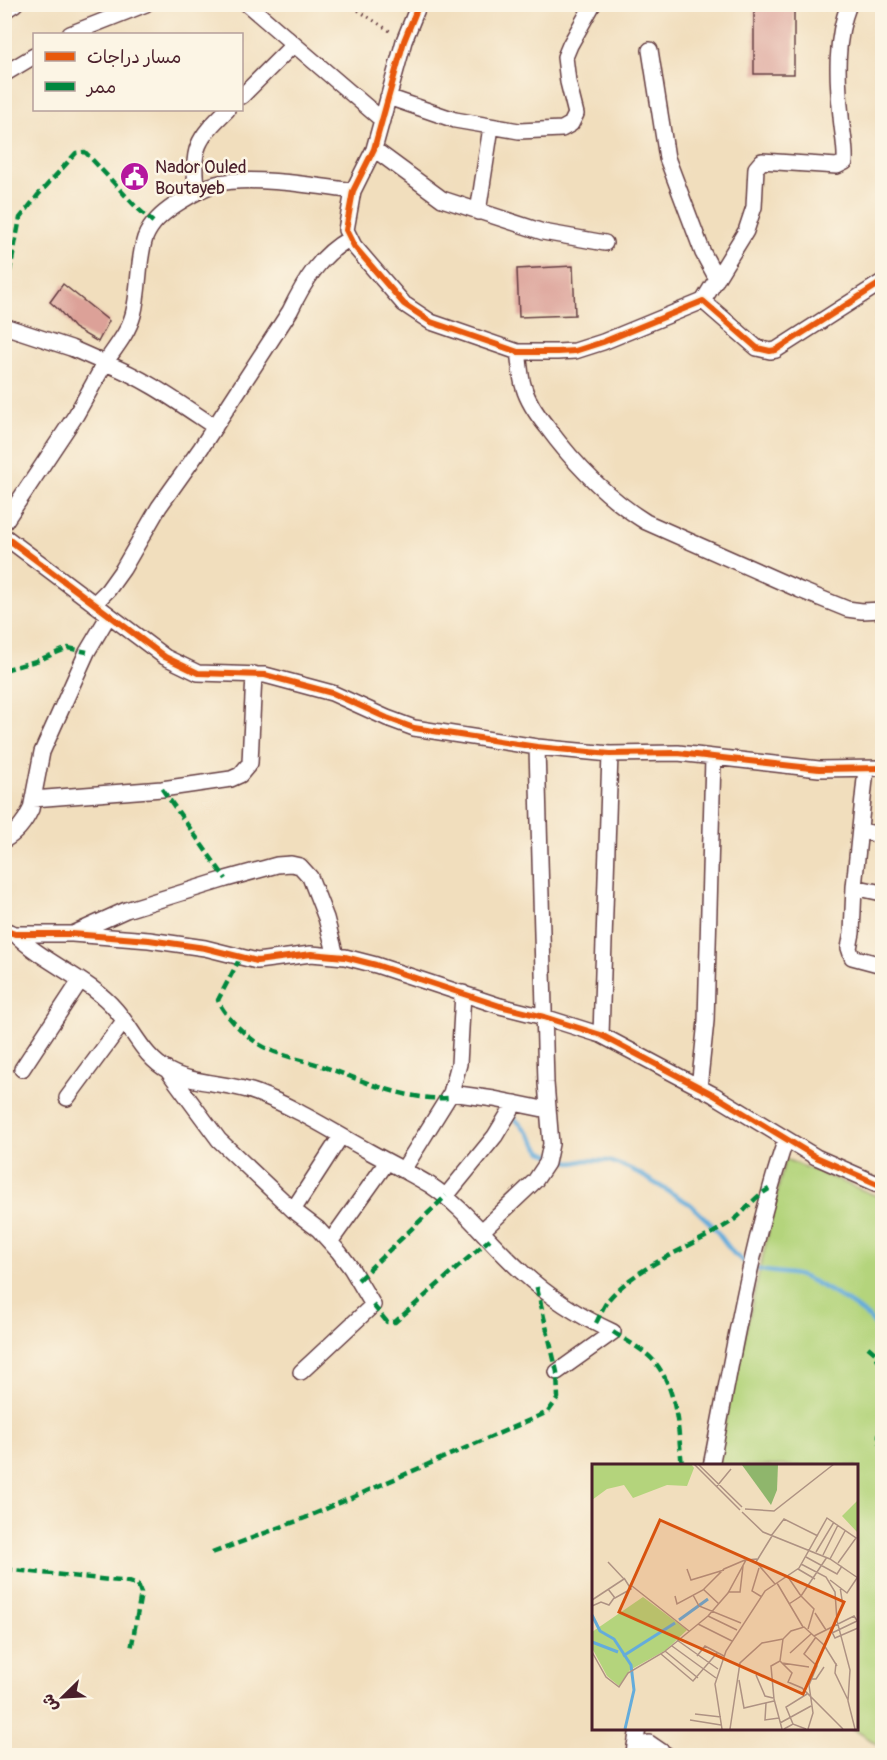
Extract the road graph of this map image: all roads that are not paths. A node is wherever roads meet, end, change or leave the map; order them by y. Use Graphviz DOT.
graph roads {
  1 [pos="15,4"];
  2 [pos="146,4"];
  3 [pos="247,4"];
  4 [pos="419,4"];
  5 [pos="592,4"];
  6 [pos="849,4"];
  7 [pos="4,10"];
  8 [pos="266,10"];
  9 [pos="73,33"];
  10 [pos="292,45"];
  11 [pos="650,50"];
  12 [pos="33,57"];
  13 [pos="4,74"];
  14 [pos="243,95"];
  15 [pos="388,97"];
  16 [pos="226,111"];
  17 [pos="381,119"];
  18 [pos="491,127"];
  19 [pos="374,150"];
  20 [pos="197,191"];
  21 [pos="352,191"];
  22 [pos="478,212"];
  23 [pos="349,239"];
  24 [pos="605,243"];
  25 [pos="717,279"];
  26 [pos="882,282"];
  27 [pos="703,301"];
  28 [pos="4,326"];
  29 [pos="518,352"];
  30 [pos="105,363"];
  31 [pos="215,427"];
  32 [pos="4,523"];
  33 [pos="4,536"];
  34 [pos="94,604"];
  35 [pos="882,610"];
  36 [pos="109,615"];
  37 [pos="254,674"];
  38 [pos="537,747"];
  39 [pos="610,754"];
  40 [pos="714,758"];
  41 [pos="882,768"];
  42 [pos="866,769"];
  43 [pos="33,799"];
  44 [pos="860,831"];
  45 [pos="882,835"];
  46 [pos="4,840"];
  47 [pos="854,887"];
  48 [pos="882,893"];
  49 [pos="10,932"];
  50 [pos="72,934"];
  51 [pos="336,956"];
  52 [pos="882,965"];
  53 [pos="80,981"];
  54 [pos="463,993"];
  55 [pos="543,1017"];
  56 [pos="124,1021"];
  57 [pos="601,1035"];
  58 [pos="22,1069"];
  59 [pos="168,1071"];
  60 [pos="699,1088"];
  61 [pos="451,1093"];
  62 [pos="67,1098"];
  63 [pos="515,1103"];
  64 [pos="548,1110"];
  65 [pos="341,1136"];
  66 [pos="786,1139"];
  67 [pos="387,1162"];
  68 [pos="403,1170"];
  69 [pos="882,1186"];
  70 [pos="446,1196"];
  71 [pos="293,1210"];
  72 [pos="482,1231"];
  73 [pos="330,1242"];
  74 [pos="301,1372"];
  75 [pos="557,1372"];
  76 [pos="711,1464"];
  77 [pos="638,1730"];
  78 [pos="633,1754"];
  79 [pos="668,1755"];
  1 -- 7 [label="street"];
  2 -- 9 [label="street"];
  3 -- 8 [label="street"];
  4 -- 15 [label="street"];
  5 -- 18 [label="street"];
  6 -- 25 [label="street"];
  8 -- 10 [label="street"];
  10 -- 14 [label="street"];
  10 -- 17 [label="street"];
  11 -- 25 [label="street"];
  12 -- 13 [label="street"];
  15 -- 17 [label="street"];
  15 -- 18 [label="street"];
  16 -- 20 [label="street"];
  17 -- 19 [label="street"];
  18 -- 22 [label="street"];
  19 -- 21 [label="street"];
  19 -- 22 [label="street"];
  20 -- 21 [label="street"];
  20 -- 30 [label="street"];
  21 -- 23 [label="street"];
  22 -- 24 [label="street"];
  23 -- 29 [label="street"];
  23 -- 31 [label="street"];
  25 -- 27 [label="street"];
  26 -- 27 [label="street"];
  27 -- 29 [label="street"];
  28 -- 30 [label="street"];
  29 -- 35 [label="street"];
  30 -- 31 [label="street"];
  30 -- 32 [label="street"];
  31 -- 34 [label="street"];
  33 -- 34 [label="street"];
  34 -- 36 [label="street"];
  36 -- 37 [label="street"];
  36 -- 43 [label="street"];
  37 -- 38 [label="street"];
  37 -- 43 [label="street"];
  38 -- 39 [label="street"];
  38 -- 55 [label="street"];
  39 -- 40 [label="street"];
  39 -- 57 [label="street"];
  40 -- 42 [label="street"];
  40 -- 60 [label="street"];
  41 -- 42 [label="street"];
  42 -- 44 [label="street"];
  43 -- 46 [label="street"];
  44 -- 45 [label="street"];
  44 -- 47 [label="street"];
  47 -- 48 [label="street"];
  47 -- 52 [label="street"];
  49 -- 50 [label="street"];
  49 -- 53 [label="street"];
  50 -- 51 [label="street"];
  50 -- 51 [label="street"];
  51 -- 54 [label="street"];
  53 -- 56 [label="street"];
  53 -- 58 [label="street"];
  54 -- 55 [label="street"];
  54 -- 61 [label="street"];
  55 -- 57 [label="street"];
  55 -- 64 [label="street"];
  56 -- 59 [label="street"];
  56 -- 62 [label="street"];
  57 -- 60 [label="street"];
  59 -- 65 [label="street"];
  59 -- 71 [label="street"];
  60 -- 66 [label="street"];
  61 -- 63 [label="street"];
  61 -- 68 [label="street"];
  63 -- 64 [label="street"];
  63 -- 70 [label="street"];
  64 -- 72 [label="street"];
  65 -- 67 [label="street"];
  65 -- 71 [label="street"];
  66 -- 69 [label="street"];
  66 -- 76 [label="street"];
  67 -- 68 [label="street"];
  67 -- 73 [label="street"];
  68 -- 70 [label="street"];
  70 -- 72 [label="street"];
  71 -- 73 [label="street"];
  72 -- 75 [label="street"];
  73 -- 74 [label="street"];
  77 -- 78 [label="street"];
  78 -- 79 [label="street"];
}
